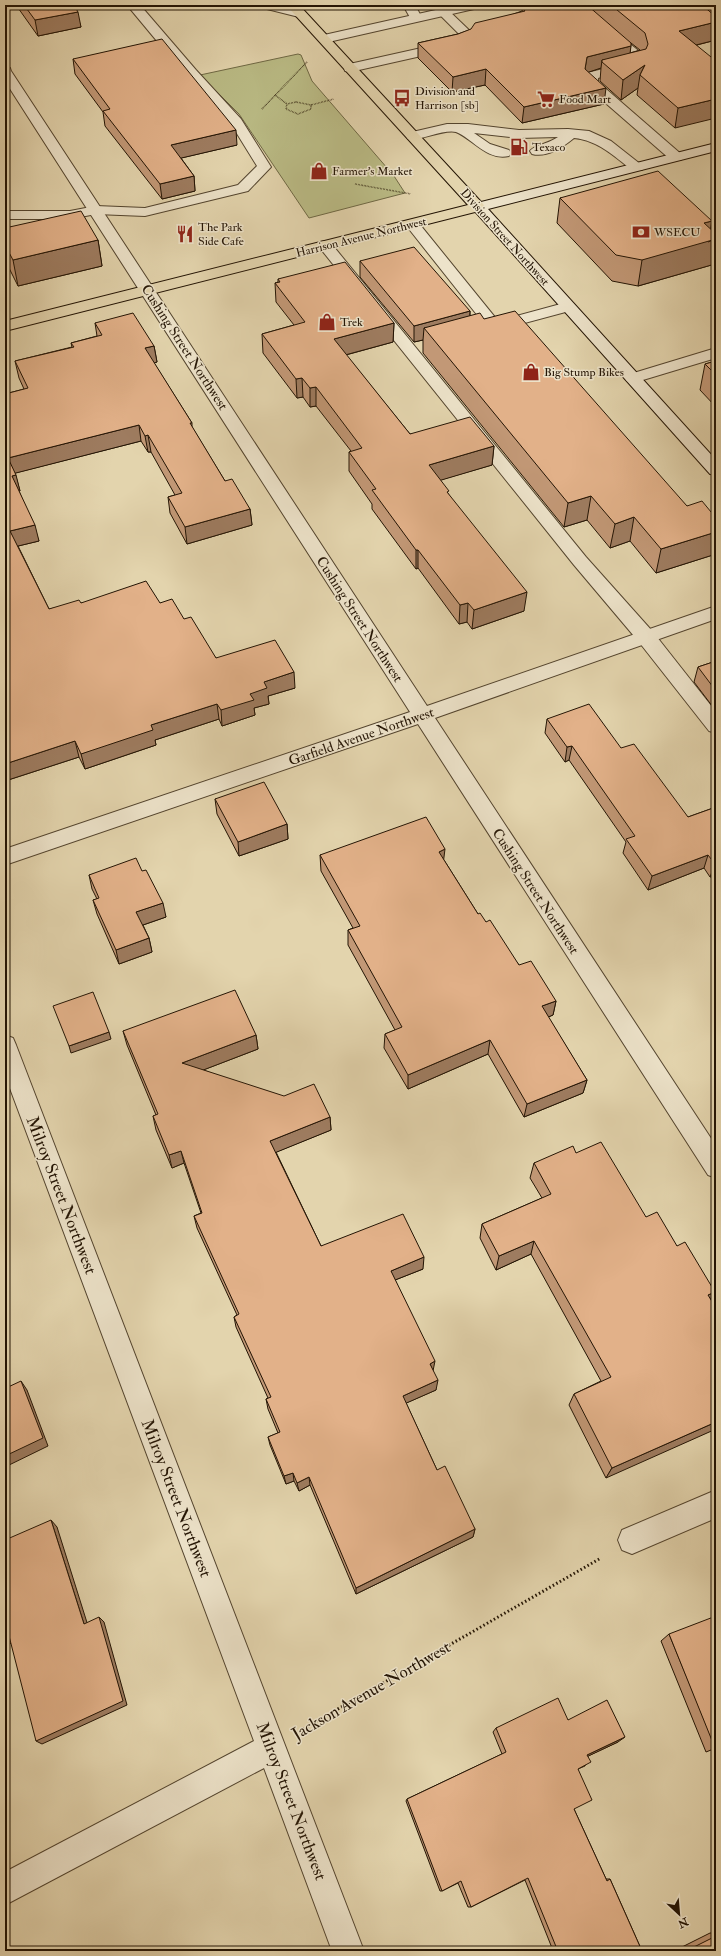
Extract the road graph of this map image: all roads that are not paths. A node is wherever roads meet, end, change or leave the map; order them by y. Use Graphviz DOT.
graph roads {
  1 [pos="133,5"];
  2 [pos="267,5"];
  3 [pos="409,5"];
  4 [pos="474,5"];
  5 [pos="576,5"];
  6 [pos="295,9"];
  7 [pos="443,12"];
  8 [pos="416,18"];
  9 [pos="324,39"];
  10 [pos="350,68"];
  11 [pos="5,71"];
  12 [pos="460,128"];
  13 [pos="571,133"];
  14 [pos="413,136"];
  15 [pos="716,147"];
  16 [pos="537,151"];
  17 [pos="504,153"];
  18 [pos="676,157"];
  19 [pos="637,167"];
  20 [pos="478,207"];
  21 [pos="96,210"];
  22 [pos="5,216"];
  23 [pos="412,224"];
  24 [pos="325,245"];
  25 [pos="148,290"];
  26 [pos="568,307"];
  27 [pos="5,326"];
  28 [pos="716,353"];
  29 [pos="633,378"];
  30 [pos="716,470"];
  31 [pos="716,612"];
  32 [pos="646,637"];
  33 [pos="422,715"];
  34 [pos="716,726"];
  35 [pos="5,857"];
  36 [pos="5,1045"];
  37 [pos="716,1167"];
  38 [pos="716,1504"];
  39 [pos="632,1540"];
  40 [pos="272,1747"];
  41 [pos="5,1889"];
  42 [pos="348,1951"];
  1 -- 21 [label="street"];
  2 -- 6 [label="street"];
  3 -- 8 [label="street"];
  4 -- 7 [label="street"];
  5 -- 18 [label="street"];
  6 -- 9 [label="main road, Division Street Northwest"];
  7 -- 8 [label="street"];
  7 -- 10 [label="street"];
  8 -- 9 [label="street"];
  9 -- 10 [label="main road, Division Street Northwest"];
  10 -- 14 [label="main road, Division Street Northwest"];
  11 -- 21 [label="street, Cushing Street Northwest"];
  12 -- 13 [label="street"];
  12 -- 14 [label="street"];
  12 -- 17 [label="street"];
  13 -- 16 [label="street"];
  13 -- 19 [label="street"];
  14 -- 20 [label="main road, Division Street Northwest"];
  15 -- 18 [label="street, Harrison Avenue Northwest"];
  18 -- 19 [label="street, Harrison Avenue Northwest"];
  19 -- 20 [label="street, Harrison Avenue Northwest"];
  20 -- 23 [label="main road, Harrison Avenue Northwest"];
  20 -- 26 [label="street, Division Street Northwest"];
  21 -- 22 [label="street"];
  21 -- 25 [label="street, Cushing Street Northwest"];
  23 -- 24 [label="main road, Harrison Avenue Northwest"];
  23 -- 26 [label="street"];
  24 -- 25 [label="main road, Harrison Avenue Northwest"];
  24 -- 32 [label="street"];
  25 -- 27 [label="main road, Harrison Avenue Northwest"];
  25 -- 33 [label="street, Cushing Street Northwest"];
  26 -- 29 [label="street, Division Street Northwest"];
  28 -- 29 [label="street"];
  29 -- 30 [label="street, Division Street Northwest"];
  31 -- 32 [label="street, Garfield Avenue Northwest"];
  32 -- 33 [label="street, Garfield Avenue Northwest"];
  32 -- 34 [label="street"];
  33 -- 35 [label="street, Garfield Avenue Northwest"];
  33 -- 37 [label="street, Cushing Street Northwest"];
  36 -- 40 [label="street, Milroy Street Northwest"];
  38 -- 39 [label="street"];
  40 -- 41 [label="street"];
  40 -- 42 [label="street, Milroy Street Northwest"];
}
